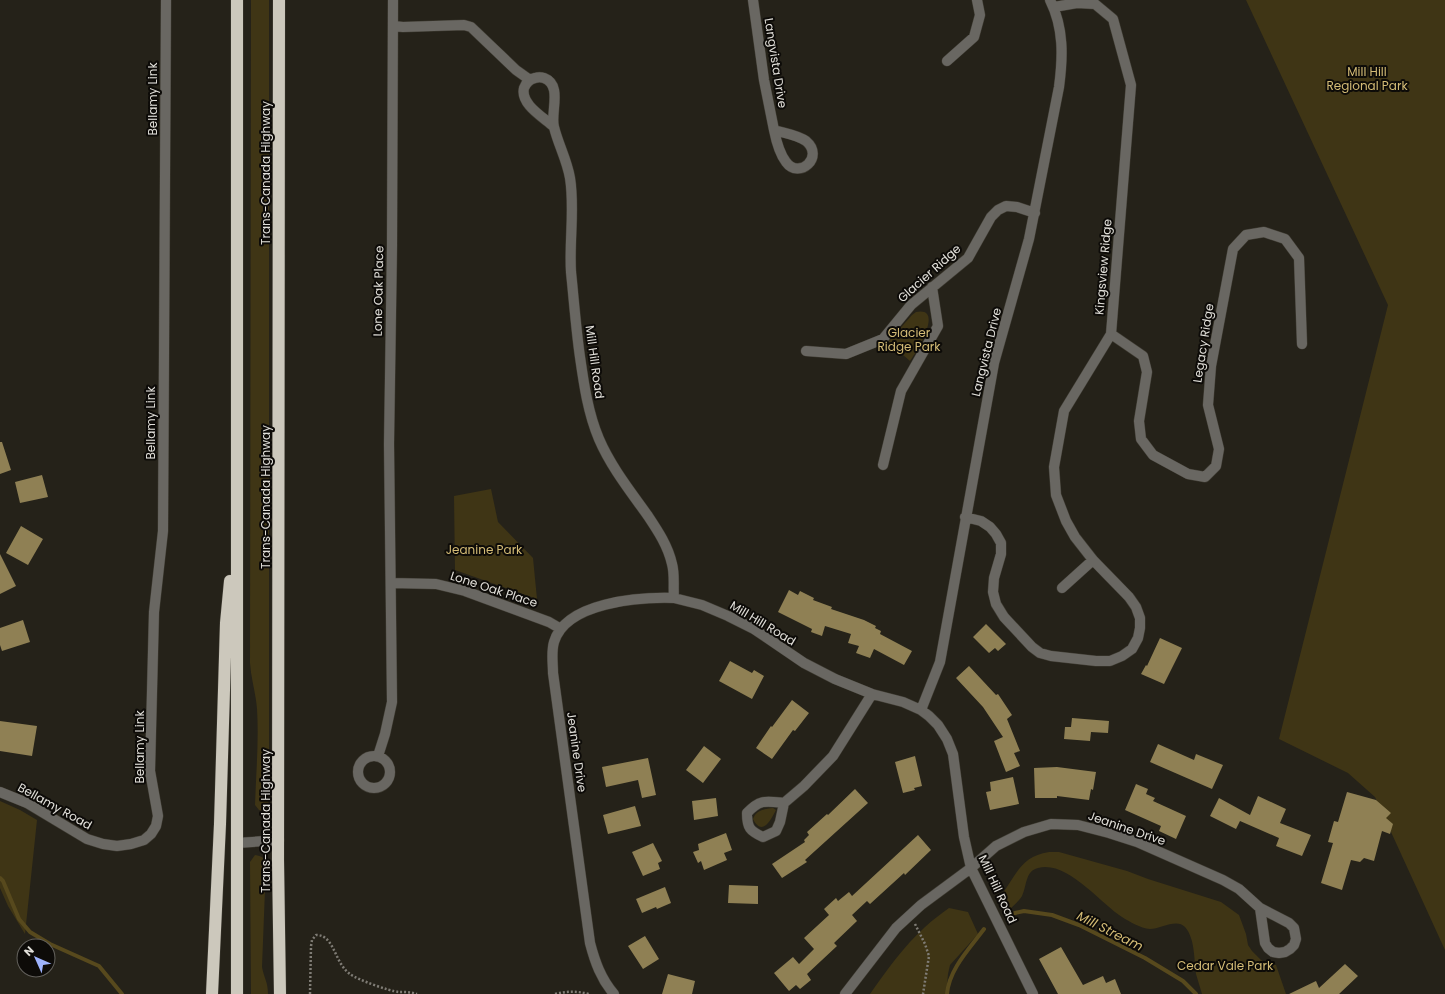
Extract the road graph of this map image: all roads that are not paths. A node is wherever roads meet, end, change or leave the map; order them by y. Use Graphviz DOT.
graph roads {
  1 [pos="166,0"];
  2 [pos="237,0"];
  3 [pos="279,0"];
  4 [pos="393,0"];
  5 [pos="753,0"];
  6 [pos="977,0"];
  7 [pos="1052,4"];
  8 [pos="393,26"];
  9 [pos="948,61"];
  10 [pos="530,80"];
  11 [pos="553,126"];
  12 [pos="774,130"];
  13 [pos="1035,213"];
  14 [pos="932,287"];
  15 [pos="1111,334"];
  16 [pos="1302,344"];
  17 [pos="806,351"];
  18 [pos="883,465"];
  19 [pos="965,517"];
  20 [pos="237,521"];
  21 [pos="1093,560"];
  22 [pos="391,583"];
  23 [pos="1062,588"];
  24 [pos="674,598"];
  25 [pos="561,629"];
  26 [pos="872,694"];
  27 [pos="921,710"];
  28 [pos="378,756"];
  29 [pos="0,792"];
  30 [pos="784,803"];
  31 [pos="144,840"];
  32 [pos="279,840"];
  33 [pos="237,843"];
  34 [pos="971,868"];
  35 [pos="1260,908"];
  36 [pos="212,994"];
  37 [pos="237,994"];
  38 [pos="280,994"];
  39 [pos="614,994"];
  40 [pos="845,994"];
  41 [pos="1033,994"];
  1 -- 31 [label="street, Bellamy Link"];
  2 -- 20 [label="highway"];
  3 -- 32 [label="highway, Trans-Canada Highway"];
  4 -- 8 [label="street, Lone Oak Place"];
  5 -- 12 [label="street, Langvista Drive"];
  6 -- 9 [label="street"];
  7 -- 13 [label="street, Langvista Drive"];
  7 -- 15 [label="street, Kingsview Ridge"];
  8 -- 10 [label="street"];
  8 -- 22 [label="street, Lone Oak Place"];
  10 -- 11 [label="street, Mill Hill Road"];
  10 -- 11 [label="street, Mill Hill Road"];
  11 -- 24 [label="street, Mill Hill Road"];
  13 -- 14 [label="street, Glacier Ridge"];
  13 -- 19 [label="street, Langvista Drive"];
  14 -- 17 [label="street, Glacier Ridge"];
  14 -- 18 [label="street"];
  15 -- 16 [label="street, Legacy Ridge"];
  15 -- 21 [label="street, Kingsview Ridge"];
  19 -- 21 [label="street, Kingsview Ridge"];
  19 -- 27 [label="street, Langvista Drive"];
  20 -- 33 [label="highway"];
  20 -- 36 [label="highway"];
  21 -- 23 [label="street"];
  22 -- 25 [label="street, Lone Oak Place"];
  22 -- 28 [label="street, Lone Oak Place"];
  24 -- 25 [label="street, Jeanine Drive"];
  24 -- 26 [label="street, Mill Hill Road"];
  25 -- 39 [label="street, Jeanine Drive"];
  26 -- 27 [label="street, Mill Hill Road"];
  26 -- 30 [label="street"];
  27 -- 34 [label="street, Mill Hill Road"];
  29 -- 31 [label="street, Bellamy Road"];
  32 -- 33 [label="street"];
  32 -- 38 [label="highway, Trans-Canada Highway"];
  33 -- 37 [label="highway"];
  34 -- 35 [label="street, Jeanine Drive"];
  34 -- 40 [label="street, Jeanine Drive"];
  34 -- 41 [label="street, Mill Hill Road"];
  35 -- 35 [label="street, Jeanine Drive"];
}
